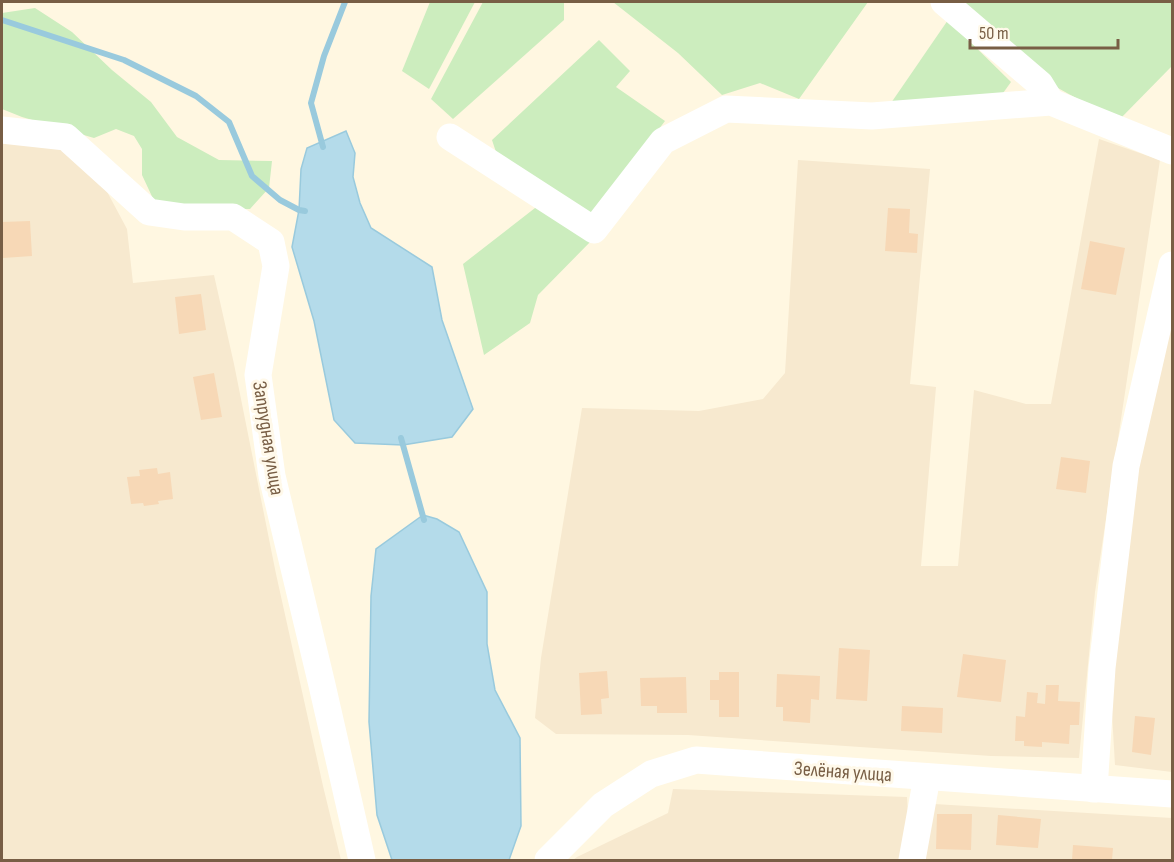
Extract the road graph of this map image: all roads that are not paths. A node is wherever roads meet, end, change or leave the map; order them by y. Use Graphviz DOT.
graph roads {
  1 [pos="944,2"];
  2 [pos="1051,102"];
  3 [pos="2,130"];
  4 [pos="450,137"];
  5 [pos="1173,152"];
  6 [pos="1173,265"];
  7 [pos="927,777"];
  8 [pos="1094,789"];
  9 [pos="1173,794"];
  10 [pos="362,861"];
  11 [pos="548,861"];
  12 [pos="912,861"];
  1 -- 2 [label="street"];
  2 -- 4 [label="street"];
  2 -- 5 [label="street"];
  3 -- 10 [label="street, Запрудная улица"];
  6 -- 8 [label="street"];
  7 -- 8 [label="street, Зелёная улица"];
  7 -- 11 [label="street, Зелёная улица"];
  7 -- 12 [label="street"];
  8 -- 9 [label="street, Зелёная улица"];
}
